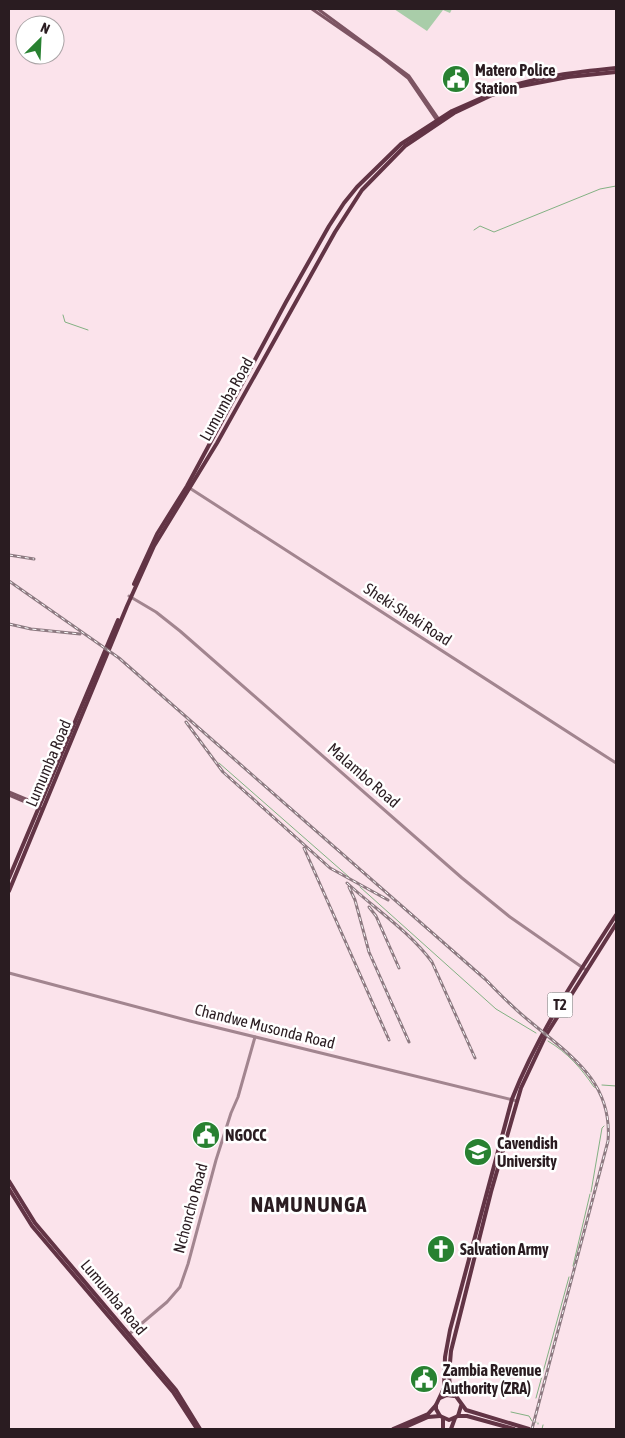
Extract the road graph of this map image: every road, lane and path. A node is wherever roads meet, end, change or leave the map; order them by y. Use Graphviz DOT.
graph roads {
  1 [pos="312,9"];
  2 [pos="318,9"];
  3 [pos="616,68"];
  4 [pos="616,72"];
  5 [pos="438,121"];
  6 [pos="188,487"];
  7 [pos="130,596"];
  8 [pos="616,763"];
  9 [pos="9,793"];
  10 [pos="41,806"];
  11 [pos="9,878"];
  12 [pos="9,891"];
  13 [pos="616,915"];
  14 [pos="616,924"];
  15 [pos="584,969"];
  16 [pos="9,973"];
  17 [pos="255,1037"];
  18 [pos="514,1100"];
  19 [pos="9,1181"];
  20 [pos="9,1189"];
  21 [pos="127,1335"];
  22 [pos="454,1396"];
  23 [pos="440,1398"];
  24 [pos="460,1401"];
  25 [pos="436,1405"];
  26 [pos="456,1417"];
  27 [pos="442,1418"];
  28 [pos="483,1419"];
  29 [pos="198,1429"];
  30 [pos="393,1429"];
  31 [pos="401,1429"];
  32 [pos="443,1429"];
  33 [pos="451,1429"];
  34 [pos="514,1429"];
  35 [pos="529,1429"];
  1 -- 5 [label="main road"];
  2 -- 5 [label="main road"];
  3 -- 5 [label="main road, Lumumba Road"];
  4 -- 5 [label="main road, Lumumba Road"];
  5 -- 6 [label="main road, Lumumba Road"];
  5 -- 6 [label="main road, Lumumba Road"];
  6 -- 7 [label="main road, Lumumba Road"];
  6 -- 8 [label="street, Sheki-Sheki Road"];
  7 -- 10 [label="main road, Lumumba Road"];
  7 -- 15 [label="street, Malambo Road"];
  9 -- 10 [label="main road"];
  10 -- 11 [label="main road, Lumumba Road"];
  10 -- 12 [label="main road, Lumumba Road"];
  13 -- 15 [label="main road, T2"];
  14 -- 15 [label="main road, T2"];
  15 -- 18 [label="main road, T2"];
  16 -- 17 [label="street, Chandwe Musonda Road"];
  17 -- 18 [label="street, Chandwe Musonda Road"];
  17 -- 21 [label="street, Nchoncho Road"];
  18 -- 22 [label="main road, T2"];
  18 -- 23 [label="main road, T2"];
  19 -- 21 [label="main road, Lumumba Road"];
  20 -- 21 [label="main road, Lumumba Road"];
  21 -- 29 [label="main road, Lumumba Road"];
  22 -- 23 [label="main road"];
  22 -- 24 [label="main road"];
  23 -- 25 [label="main road"];
  24 -- 26 [label="main road"];
  24 -- 28 [label="main road"];
  25 -- 27 [label="main road"];
  25 -- 30 [label="main road"];
  26 -- 27 [label="main road"];
  26 -- 28 [label="main road"];
  26 -- 33 [label="main road"];
  27 -- 31 [label="main road"];
  27 -- 32 [label="main road"];
  28 -- 34 [label="main road"];
  28 -- 35 [label="main road"];
}
